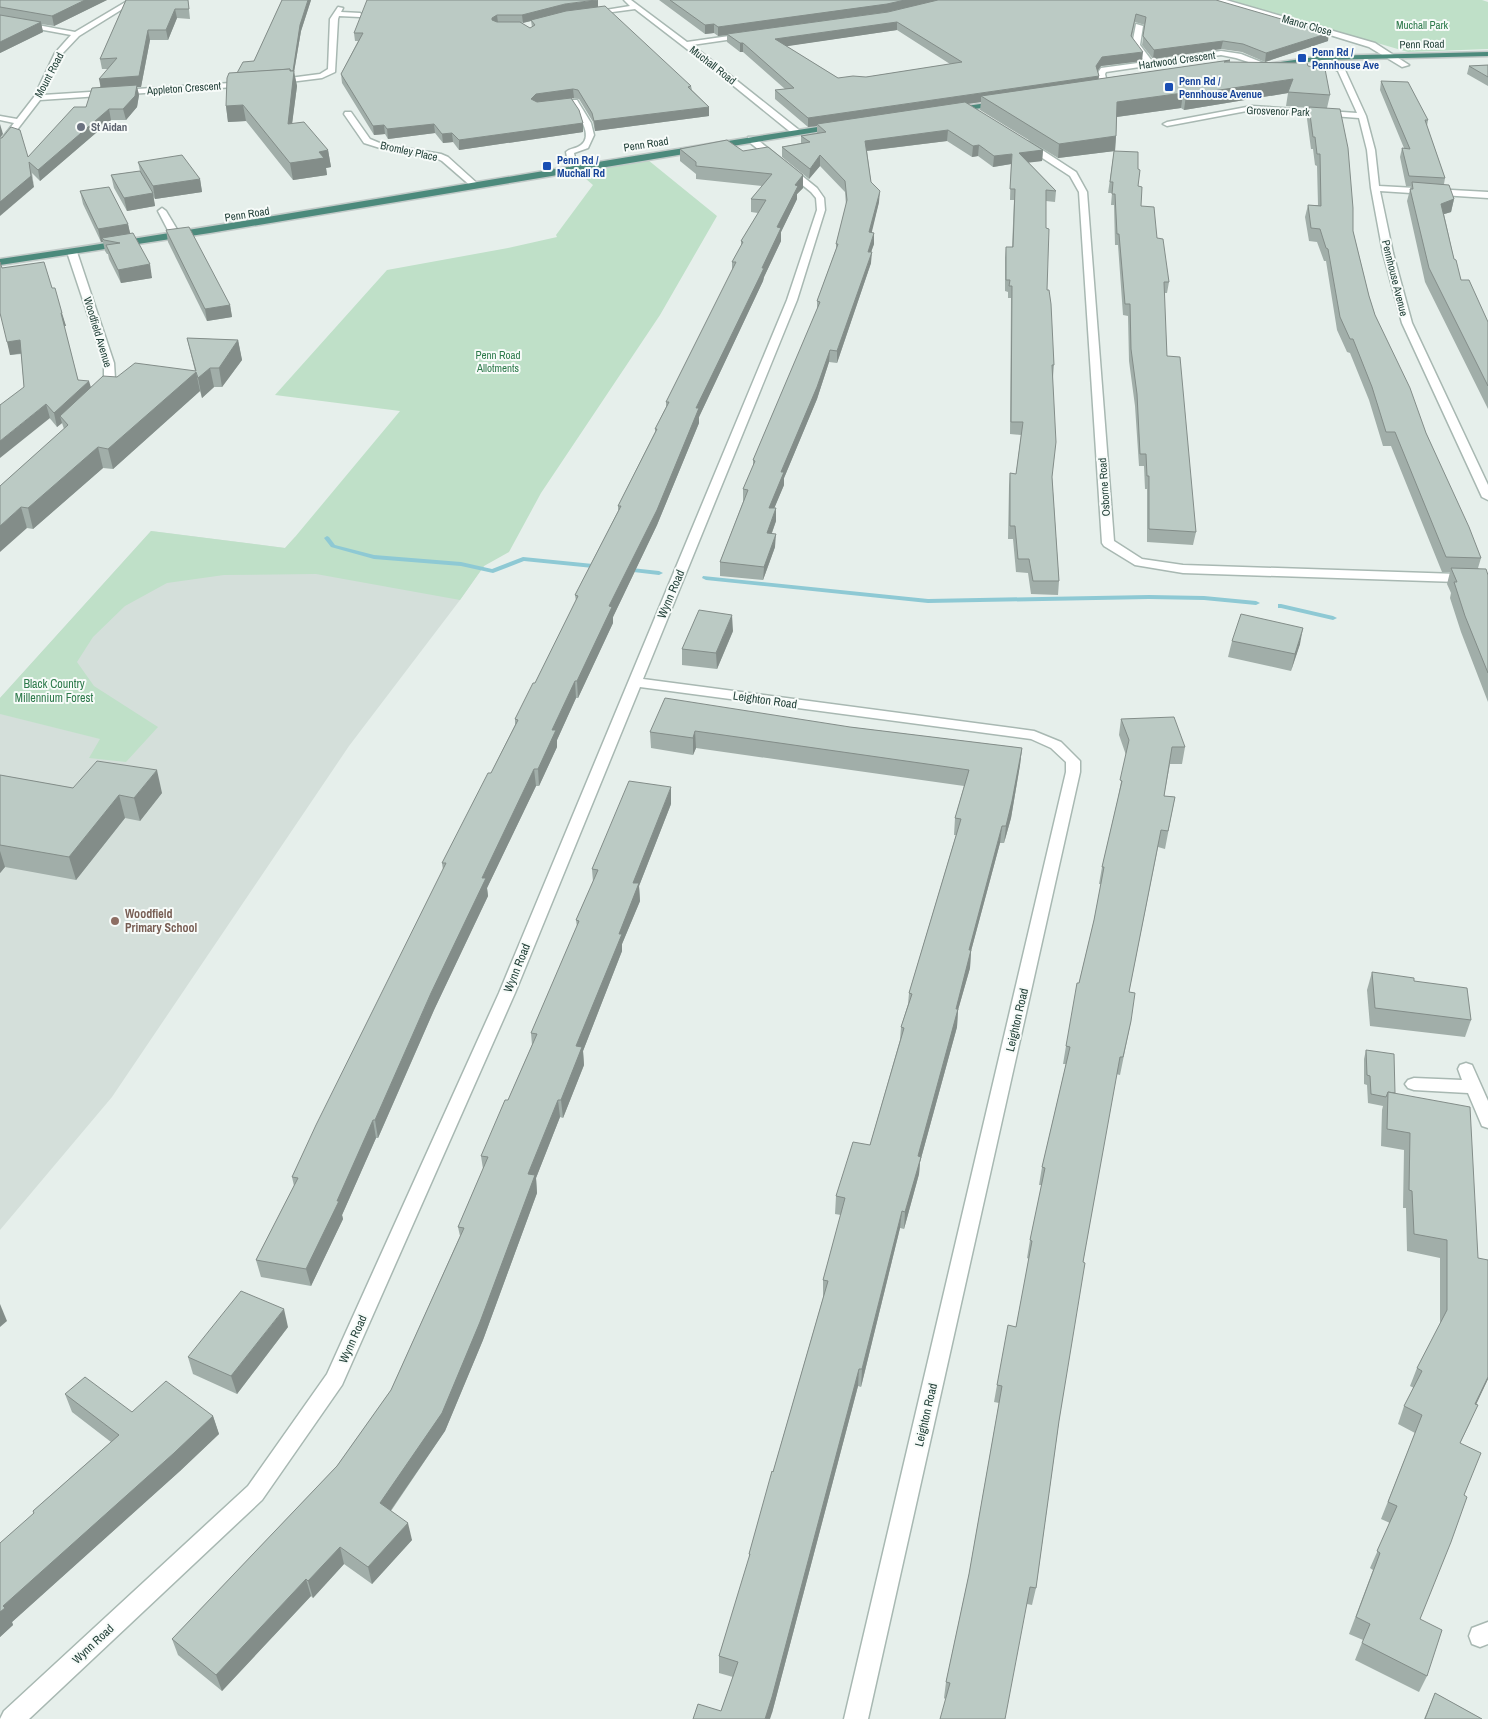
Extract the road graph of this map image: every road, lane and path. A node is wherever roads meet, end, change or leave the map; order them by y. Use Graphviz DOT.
graph roads {
  1 [pos="134,0"];
  2 [pos="627,0"];
  3 [pos="1219,0"];
  4 [pos="637,7"];
  5 [pos="584,14"];
  6 [pos="360,15"];
  7 [pos="0,20"];
  8 [pos="1139,26"];
  9 [pos="76,34"];
  10 [pos="753,34"];
  11 [pos="686,44"];
  12 [pos="1488,54"];
  13 [pos="1392,56"];
  14 [pos="1322,58"];
  15 [pos="1488,62"];
  16 [pos="1151,64"];
  17 [pos="1405,65"];
  18 [pos="1267,66"];
  19 [pos="1386,66"];
  20 [pos="1342,67"];
  21 [pos="1241,69"];
  22 [pos="266,83"];
  23 [pos="256,84"];
  24 [pos="1104,87"];
  25 [pos="38,98"];
  26 [pos="1012,101"];
  27 [pos="546,106"];
  28 [pos="966,108"];
  29 [pos="946,110"];
  30 [pos="348,114"];
  31 [pos="1362,116"];
  32 [pos="983,117"];
  33 [pos="0,118"];
  34 [pos="18,122"];
  35 [pos="1166,124"];
  36 [pos="843,125"];
  37 [pos="796,132"];
  38 [pos="1015,136"];
  39 [pos="751,139"];
  40 [pos="0,146"];
  41 [pos="573,168"];
  42 [pos="475,185"];
  43 [pos="1375,188"];
  44 [pos="1488,195"];
  45 [pos="162,210"];
  46 [pos="176,236"];
  47 [pos="72,252"];
  48 [pos="0,262"];
  49 [pos="97,399"];
  50 [pos="1488,497"];
  51 [pos="1488,579"];
  52 [pos="634,682"];
  53 [pos="1466,1069"];
  54 [pos="1414,1084"];
  55 [pos="1473,1087"];
  56 [pos="1488,1121"];
  57 [pos="12,1719"];
  58 [pos="856,1719"];
  1 -- 9 [label="street, Mount Road"];
  2 -- 4 [label="street, Muchall Road"];
  3 -- 13 [label="street, Manor Close"];
  4 -- 5 [label="street"];
  4 -- 11 [label="street, Muchall Road"];
  6 -- 22 [label="street"];
  7 -- 9 [label="street"];
  8 -- 16 [label="street"];
  9 -- 25 [label="street, Mount Road"];
  10 -- 11 [label="street"];
  11 -- 37 [label="street, Muchall Road"];
  12 -- 13 [label="highway, Penn Road"];
  13 -- 14 [label="highway, Penn Road"];
  13 -- 17 [label="street, Manor Close"];
  14 -- 18 [label="highway, Penn Road"];
  14 -- 20 [label="street"];
  15 -- 17 [label="highway, Penn Road"];
  16 -- 18 [label="street, Hartwood Crescent"];
  16 -- 24 [label="street, Hartwood Crescent"];
  17 -- 19 [label="highway, Penn Road"];
  18 -- 20 [label="highway, Penn Road"];
  18 -- 21 [label="highway, Penn Road"];
  20 -- 31 [label="street, Pennhouse Avenue"];
  23 -- 25 [label="street, Appleton Crescent"];
  25 -- 34 [label="street, Mount Road"];
  26 -- 28 [label="highway"];
  27 -- 41 [label="street"];
  28 -- 29 [label="highway"];
  28 -- 32 [label="street"];
  30 -- 42 [label="street, Bromley Place"];
  31 -- 35 [label="street, Grosvenor Park"];
  31 -- 43 [label="street, Pennhouse Avenue"];
  33 -- 34 [label="street"];
  34 -- 40 [label="street, Mount Road"];
  36 -- 37 [label="highway, Penn Road"];
  37 -- 39 [label="highway, Penn Road"];
  38 -- 51 [label="street, Osborne Road"];
  39 -- 41 [label="highway, Penn Road"];
  39 -- 52 [label="street, Wynn Road"];
  41 -- 42 [label="highway, Penn Road"];
  42 -- 46 [label="highway, Penn Road"];
  43 -- 44 [label="street"];
  43 -- 50 [label="street, Pennhouse Avenue"];
  45 -- 46 [label="street"];
  46 -- 47 [label="highway, Penn Road"];
  47 -- 48 [label="highway, Penn Road"];
  47 -- 49 [label="street, Woodfield Avenue"];
  52 -- 57 [label="street, Wynn Road"];
  52 -- 58 [label="street, Leighton Road"];
  53 -- 55 [label="street"];
  54 -- 55 [label="street"];
  55 -- 56 [label="street"];
}
